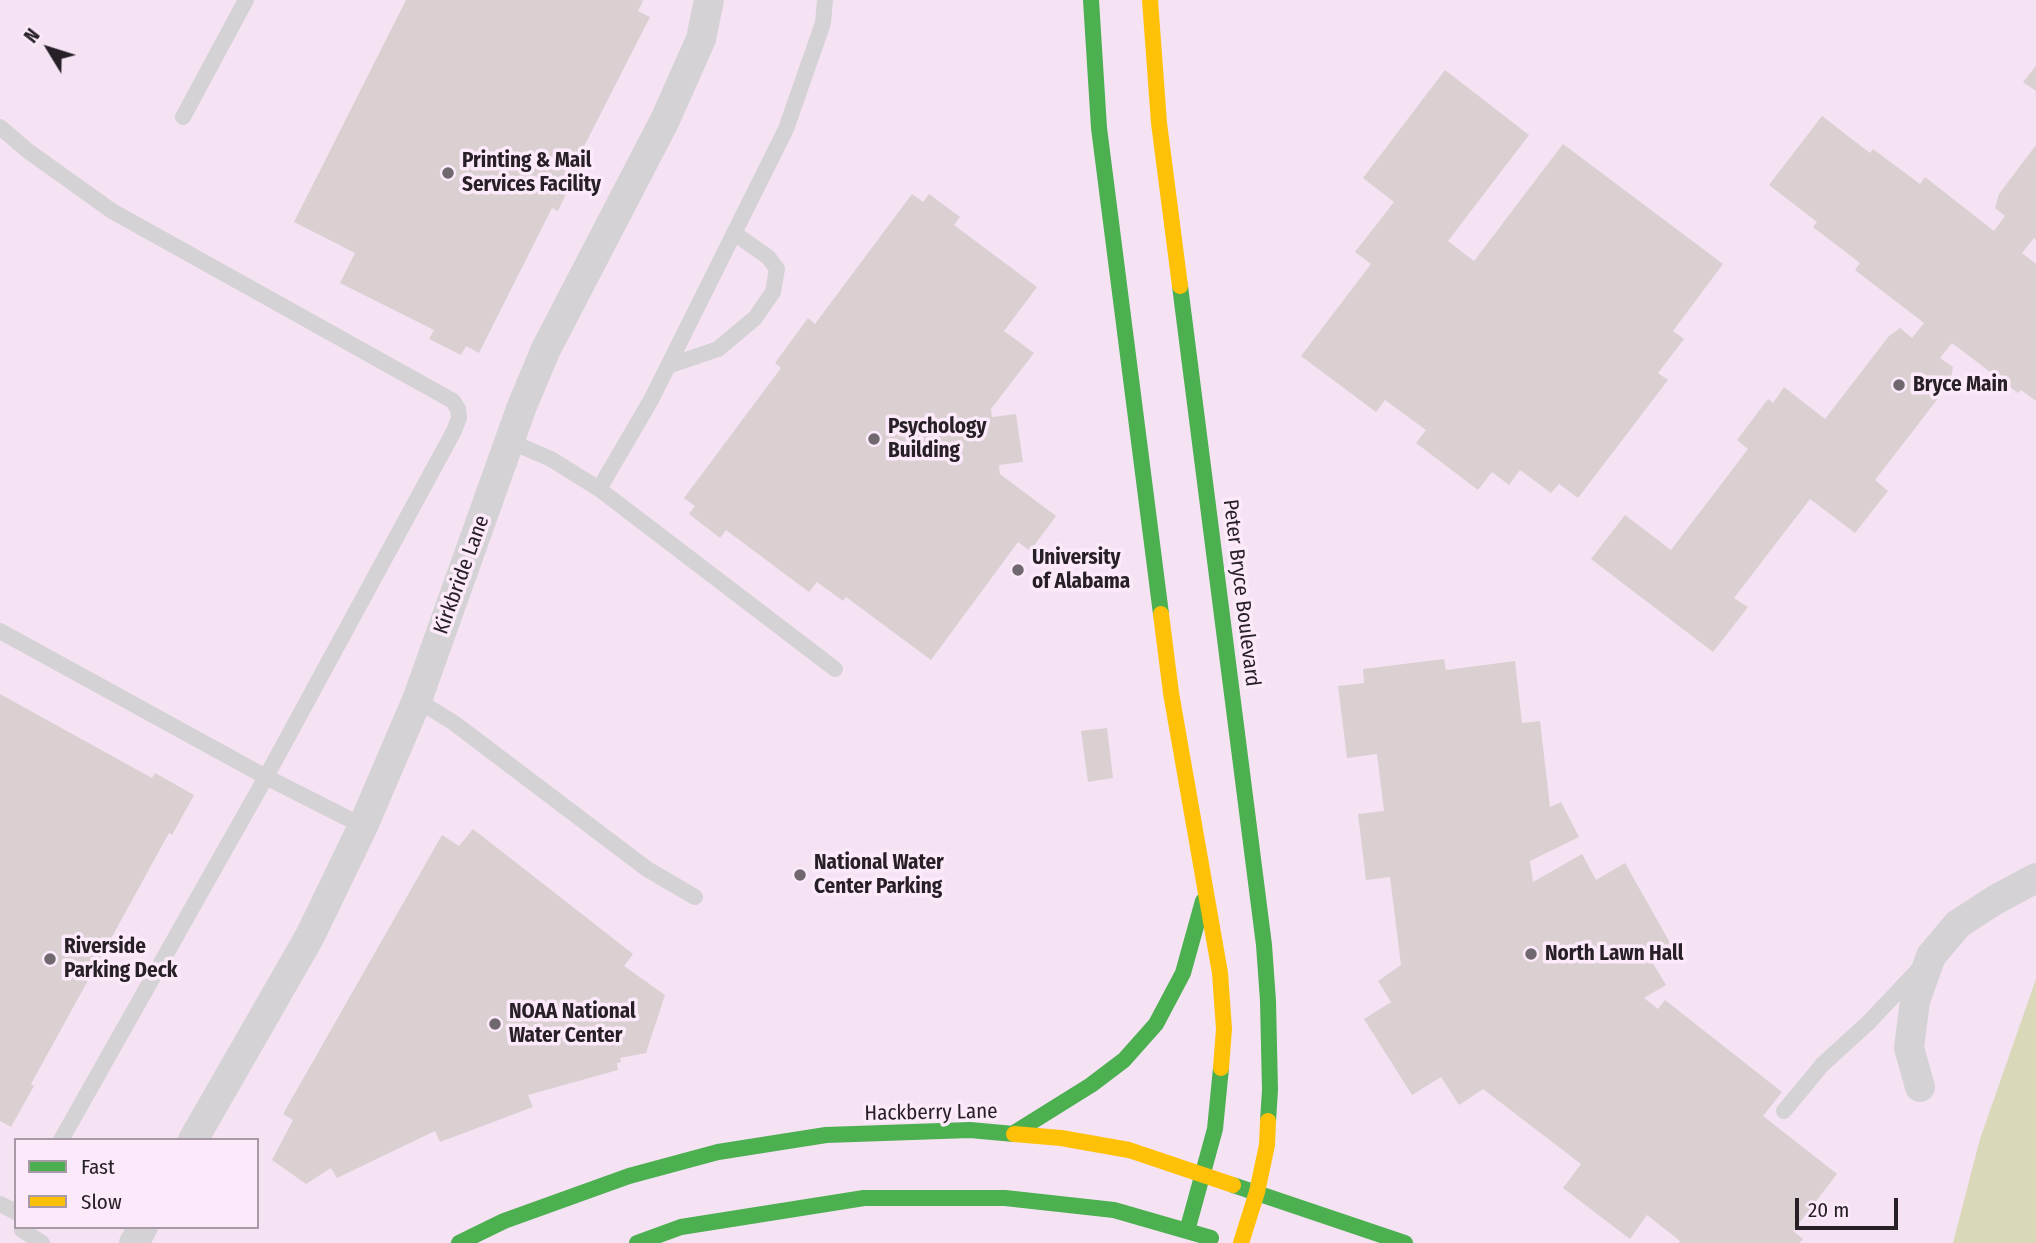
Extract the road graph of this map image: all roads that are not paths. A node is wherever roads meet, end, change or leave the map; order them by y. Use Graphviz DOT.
graph roads {
  1 [pos="246,0"];
  2 [pos="709,0"];
  3 [pos="825,0"];
  4 [pos="1091,0"];
  5 [pos="1150,0"];
  6 [pos="183,117"];
  7 [pos="0,127"];
  8 [pos="734,233"];
  9 [pos="668,366"];
  10 [pos="509,441"];
  11 [pos="599,489"];
  12 [pos="0,631"];
  13 [pos="835,669"];
  14 [pos="417,700"];
  15 [pos="266,777"];
  16 [pos="362,825"];
  17 [pos="2036,878"];
  18 [pos="1206,892"];
  19 [pos="695,897"];
  20 [pos="1931,956"];
  21 [pos="1920,1087"];
  22 [pos="1784,1111"];
  23 [pos="1014,1133"];
  24 [pos="62,1138"];
  25 [pos="194,1138"];
  26 [pos="1202,1173"];
  27 [pos="1257,1192"];
  28 [pos="20,1233"];
  29 [pos="1188,1237"];
  30 [pos="42,1243"];
  31 [pos="459,1243"];
  32 [pos="637,1243"];
  33 [pos="1230,1243"];
  34 [pos="1241,1243"];
  35 [pos="1405,1243"];
  1 -- 6 [label="lane"];
  2 -- 10 [label="street, Kirkbride Lane"];
  3 -- 8 [label="lane"];
  4 -- 18 [label="street"];
  5 -- 27 [label="street, Peter Bryce Boulevard"];
  7 -- 15 [label="lane"];
  8 -- 9 [label="lane"];
  8 -- 9 [label="lane"];
  9 -- 11 [label="lane"];
  10 -- 11 [label="lane"];
  10 -- 14 [label="street, Kirkbride Lane"];
  11 -- 13 [label="lane"];
  12 -- 15 [label="lane"];
  14 -- 16 [label="street, Kirkbride Lane"];
  14 -- 19 [label="lane"];
  15 -- 16 [label="lane"];
  15 -- 24 [label="lane"];
  16 -- 25 [label="street, Kirkbride Lane"];
  17 -- 20 [label="street"];
  18 -- 23 [label="street"];
  18 -- 26 [label="street"];
  20 -- 21 [label="street"];
  20 -- 22 [label="lane"];
  23 -- 26 [label="street, Hackberry Lane"];
  23 -- 31 [label="street, Hackberry Lane"];
  26 -- 27 [label="street, Hackberry Lane"];
  26 -- 29 [label="street"];
  27 -- 34 [label="street, Peter Bryce Boulevard"];
  27 -- 35 [label="street, Hackberry Lane"];
  28 -- 30 [label="lane"];
  29 -- 32 [label="street"];
  29 -- 33 [label="street"];
}
